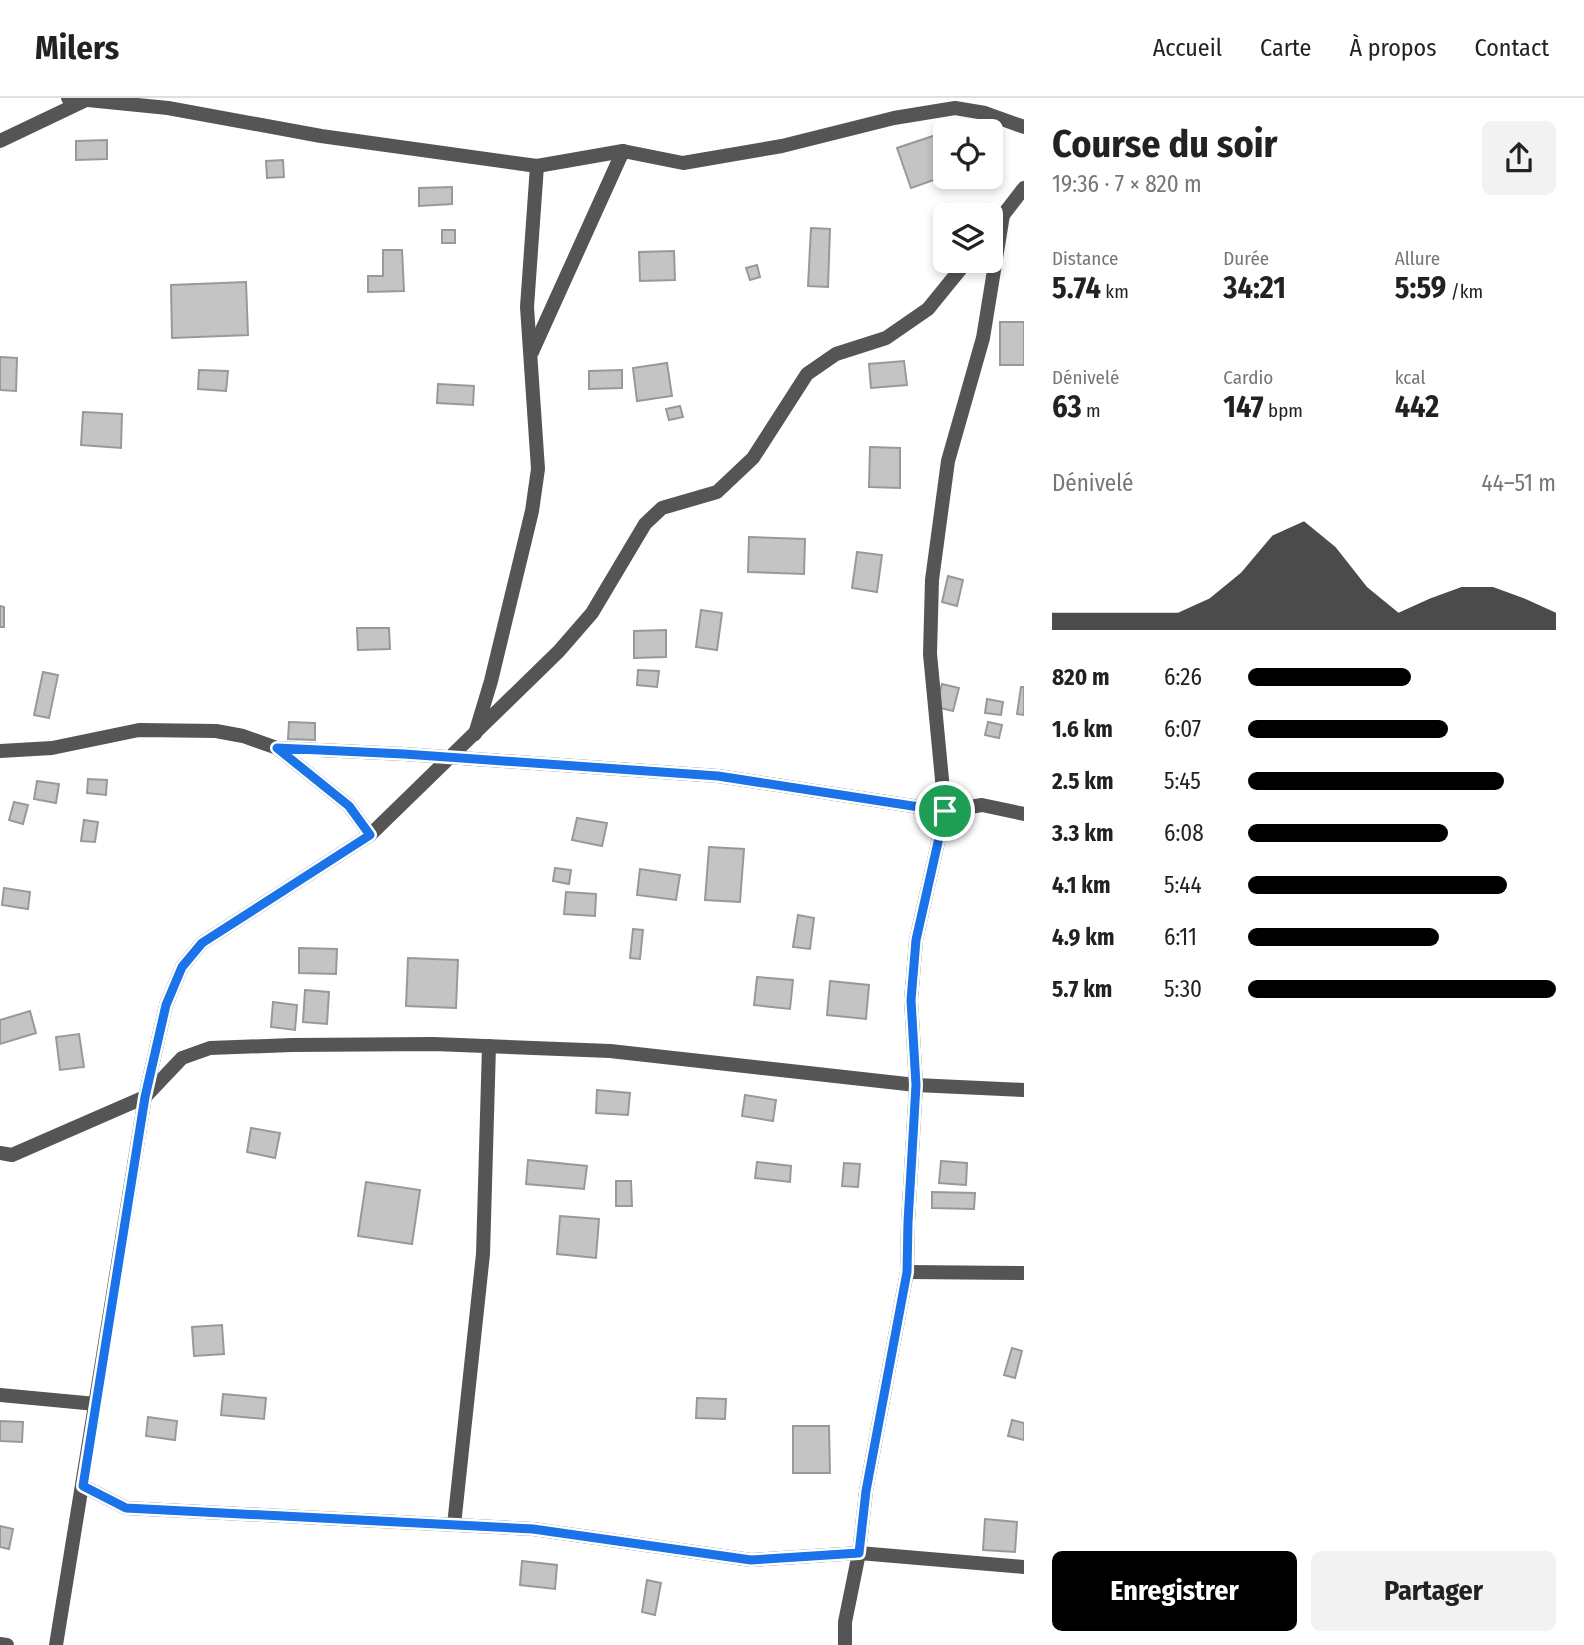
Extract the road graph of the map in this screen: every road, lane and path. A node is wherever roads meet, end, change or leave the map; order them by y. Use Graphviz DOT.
graph roads {
  1 [pos="68,98"];
  2 [pos="87,100"];
  3 [pos="1024,127"];
  4 [pos="0,141"];
  5 [pos="623,151"];
  6 [pos="537,166"];
  7 [pos="1024,188"];
  8 [pos="1003,215"];
  9 [pos="957,273"];
  10 [pos="994,273"];
  11 [pos="530,357"];
  12 [pos="475,735"];
  13 [pos="277,748"];
  14 [pos="0,751"];
  15 [pos="452,757"];
  16 [pos="945,811"];
  17 [pos="1024,814"];
  18 [pos="370,835"];
  19 [pos="489,1046"];
  20 [pos="916,1085"];
  21 [pos="1024,1090"];
  22 [pos="145,1097"];
  23 [pos="0,1153"];
  24 [pos="907,1272"];
  25 [pos="1024,1273"];
  26 [pos="0,1395"];
  27 [pos="96,1404"];
  28 [pos="83,1486"];
  29 [pos="453,1525"];
  30 [pos="859,1553"];
  31 [pos="1024,1567"];
  32 [pos="0,1644"];
  33 [pos="7,1645"];
  34 [pos="56,1645"];
  35 [pos="845,1645"];
  1 -- 2 [label="street"];
  2 -- 4 [label="street"];
  2 -- 6 [label="street"];
  3 -- 5 [label="street"];
  5 -- 6 [label="street"];
  5 -- 11 [label="street"];
  6 -- 11 [label="street"];
  7 -- 8 [label="street"];
  9 -- 12 [label="street"];
  10 -- 16 [label="street"];
  11 -- 12 [label="street"];
  12 -- 15 [label="street"];
  13 -- 14 [label="street"];
  13 -- 15 [label="street"];
  13 -- 18 [label="street"];
  15 -- 16 [label="street"];
  15 -- 18 [label="street"];
  16 -- 17 [label="street"];
  16 -- 20 [label="street"];
  18 -- 22 [label="street"];
  19 -- 20 [label="street"];
  19 -- 22 [label="street"];
  19 -- 29 [label="street"];
  20 -- 21 [label="street"];
  20 -- 24 [label="street"];
  22 -- 23 [label="street"];
  22 -- 27 [label="street"];
  24 -- 25 [label="street"];
  24 -- 30 [label="street"];
  26 -- 27 [label="street"];
  27 -- 28 [label="street"];
  28 -- 29 [label="street"];
  28 -- 34 [label="street"];
  29 -- 30 [label="street"];
  30 -- 31 [label="street"];
  30 -- 35 [label="street"];
  32 -- 33 [label="street"];
}
